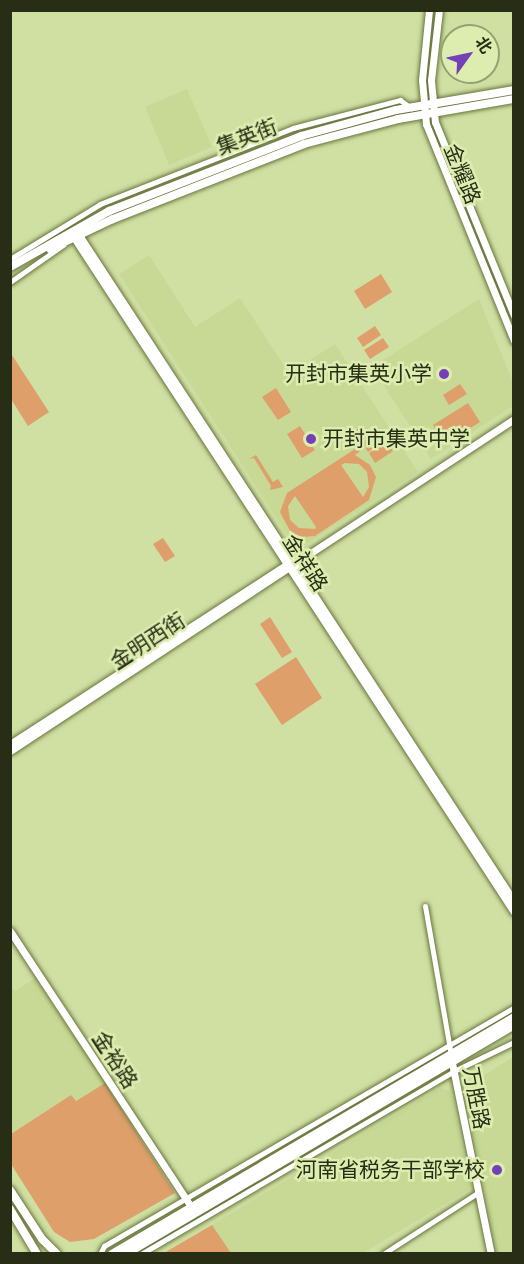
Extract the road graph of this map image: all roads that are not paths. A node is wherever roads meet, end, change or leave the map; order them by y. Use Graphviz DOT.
graph roads {
  1 [pos="429,10"];
  2 [pos="439,10"];
  3 [pos="513,90"];
  4 [pos="513,99"];
  5 [pos="411,108"];
  6 [pos="433,108"];
  7 [pos="423,110"];
  8 [pos="74,232"];
  9 [pos="10,259"];
  10 [pos="10,267"];
  11 [pos="10,273"];
  12 [pos="10,282"];
  13 [pos="513,316"];
  14 [pos="513,341"];
  15 [pos="513,419"];
  16 [pos="290,564"];
  17 [pos="10,744"];
  18 [pos="10,751"];
  19 [pos="513,901"];
  20 [pos="425,906"];
  21 [pos="513,912"];
  22 [pos="10,931"];
  23 [pos="513,1007"];
  24 [pos="513,1017"];
  25 [pos="513,1025"];
  26 [pos="513,1042"];
  27 [pos="449,1044"];
  28 [pos="452,1063"];
  29 [pos="10,1190"];
  30 [pos="479,1192"];
  31 [pos="189,1203"];
  32 [pos="10,1209"];
  33 [pos="37,1254"];
  34 [pos="57,1254"];
  35 [pos="100,1254"];
  36 [pos="112,1254"];
  37 [pos="126,1254"];
  38 [pos="141,1254"];
  39 [pos="382,1254"];
  40 [pos="491,1254"];
  1 -- 7 [label="street, 金耀路"];
  2 -- 6 [label="street, 金耀路"];
  3 -- 6 [label="main road, 集英街"];
  4 -- 6 [label="main road, 集英街"];
  5 -- 7 [label="main road, 集英街"];
  5 -- 8 [label="main road, 集英街"];
  5 -- 9 [label="street"];
  6 -- 7 [label="main road, 集英街"];
  6 -- 13 [label="street, 金耀路"];
  7 -- 8 [label="main road, 集英街"];
  7 -- 14 [label="street, 金耀路"];
  8 -- 10 [label="main road, 集英街"];
  8 -- 11 [label="main road, 集英街"];
  8 -- 12 [label="street"];
  8 -- 16 [label="street, 金祥路"];
  15 -- 16 [label="street, 金明西街"];
  16 -- 17 [label="street, 金明西街"];
  16 -- 18 [label="street, 金明西街"];
  16 -- 19 [label="street, 金祥路"];
  16 -- 21 [label="street, 金祥路"];
  20 -- 27 [label="street"];
  22 -- 31 [label="street, 金裕路"];
  23 -- 27 [label="street"];
  24 -- 28 [label="main road"];
  25 -- 28 [label="main road"];
  26 -- 28 [label="street"];
  27 -- 28 [label="street"];
  27 -- 31 [label="street"];
  28 -- 30 [label="street, 万胜路"];
  28 -- 31 [label="main road"];
  28 -- 37 [label="main road"];
  28 -- 38 [label="street"];
  29 -- 34 [label="main road"];
  30 -- 39 [label="street"];
  30 -- 40 [label="street, 万胜路"];
  31 -- 35 [label="street"];
  31 -- 36 [label="main road"];
  32 -- 33 [label="main road"];
}
